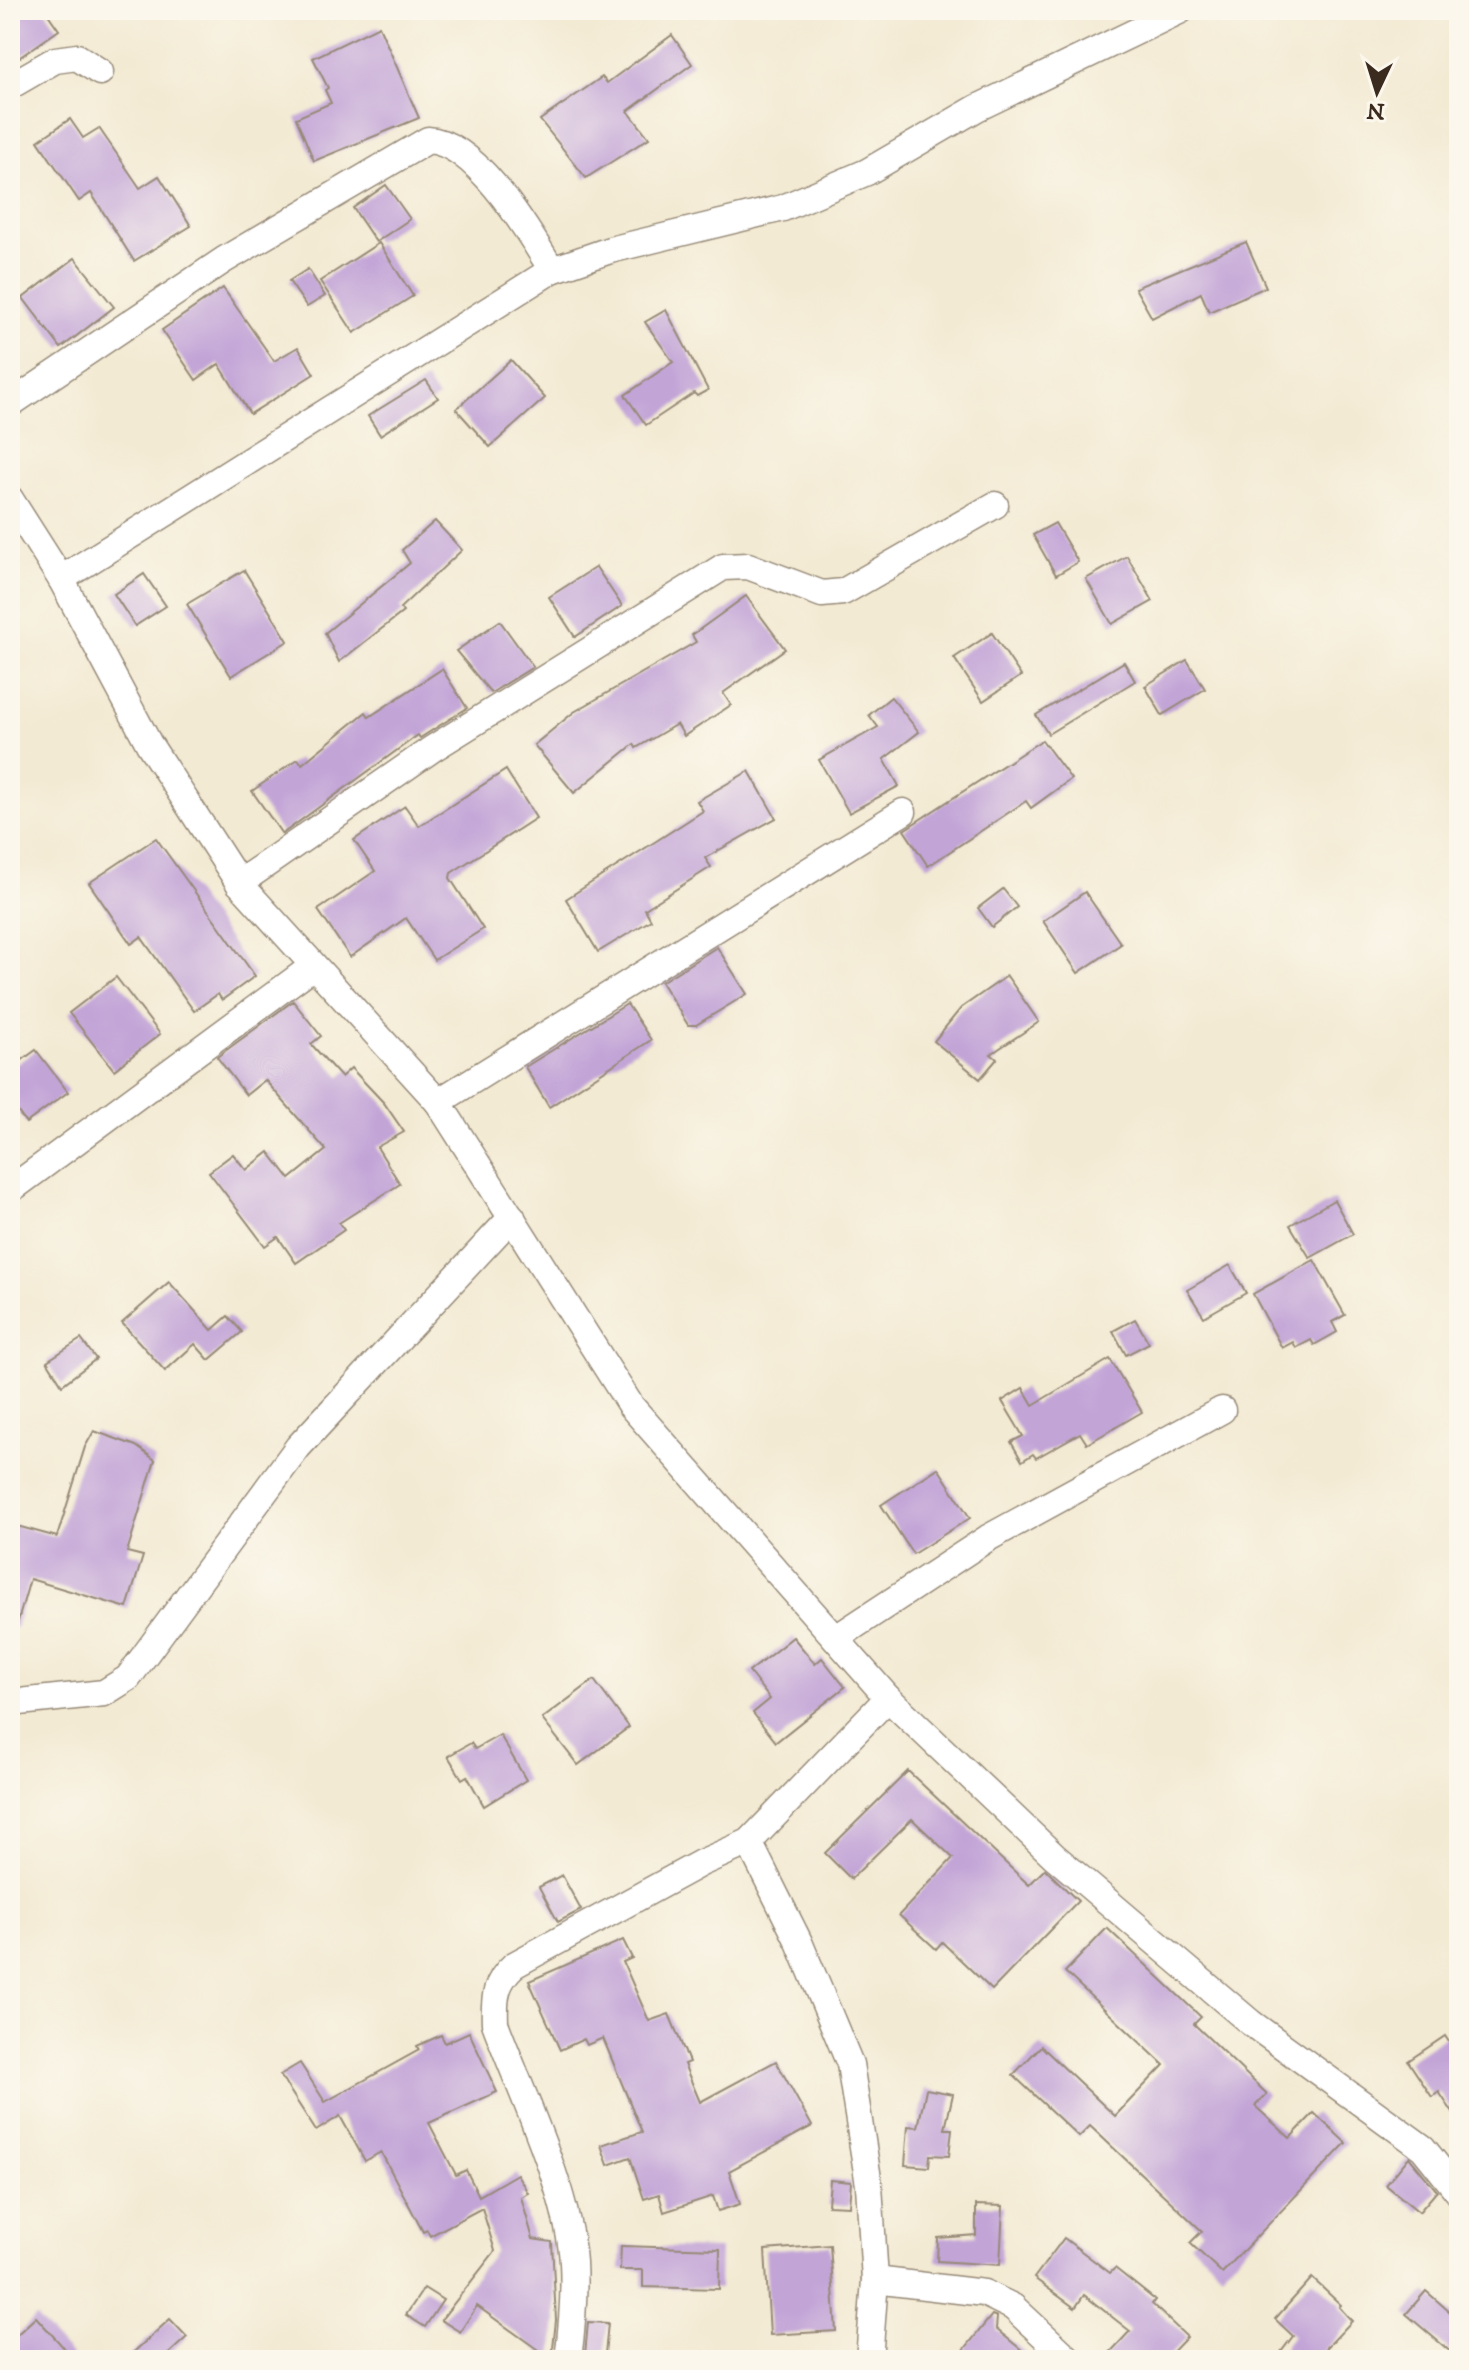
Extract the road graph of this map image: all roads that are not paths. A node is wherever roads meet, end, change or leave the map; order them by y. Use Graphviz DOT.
graph roads {
  1 [pos="1181,10"];
  2 [pos="100,72"];
  3 [pos="10,86"];
  4 [pos="552,270"];
  5 [pos="10,404"];
  6 [pos="10,499"];
  7 [pos="995,505"];
  8 [pos="61,579"];
  9 [pos="903,812"];
  10 [pos="239,883"];
  11 [pos="312,967"];
  12 [pos="438,1102"];
  13 [pos="10,1190"];
  14 [pos="512,1217"];
  15 [pos="1222,1410"];
  16 [pos="836,1638"];
  17 [pos="888,1698"];
  18 [pos="10,1703"];
  19 [pos="749,1842"];
  20 [pos="1459,2193"];
  21 [pos="875,2280"];
  22 [pos="568,2360"];
  23 [pos="869,2360"];
  24 [pos="1070,2360"];
  1 -- 4 [label="street"];
  2 -- 3 [label="street"];
  4 -- 5 [label="street"];
  4 -- 8 [label="street"];
  6 -- 8 [label="street"];
  7 -- 10 [label="street"];
  8 -- 10 [label="street"];
  9 -- 12 [label="street"];
  10 -- 11 [label="street"];
  11 -- 12 [label="street"];
  11 -- 13 [label="street"];
  12 -- 14 [label="street"];
  14 -- 16 [label="street"];
  14 -- 18 [label="street"];
  15 -- 16 [label="street"];
  16 -- 17 [label="street"];
  17 -- 19 [label="street"];
  17 -- 20 [label="street"];
  19 -- 21 [label="street"];
  19 -- 22 [label="street"];
  21 -- 23 [label="street"];
  21 -- 24 [label="street"];
}
